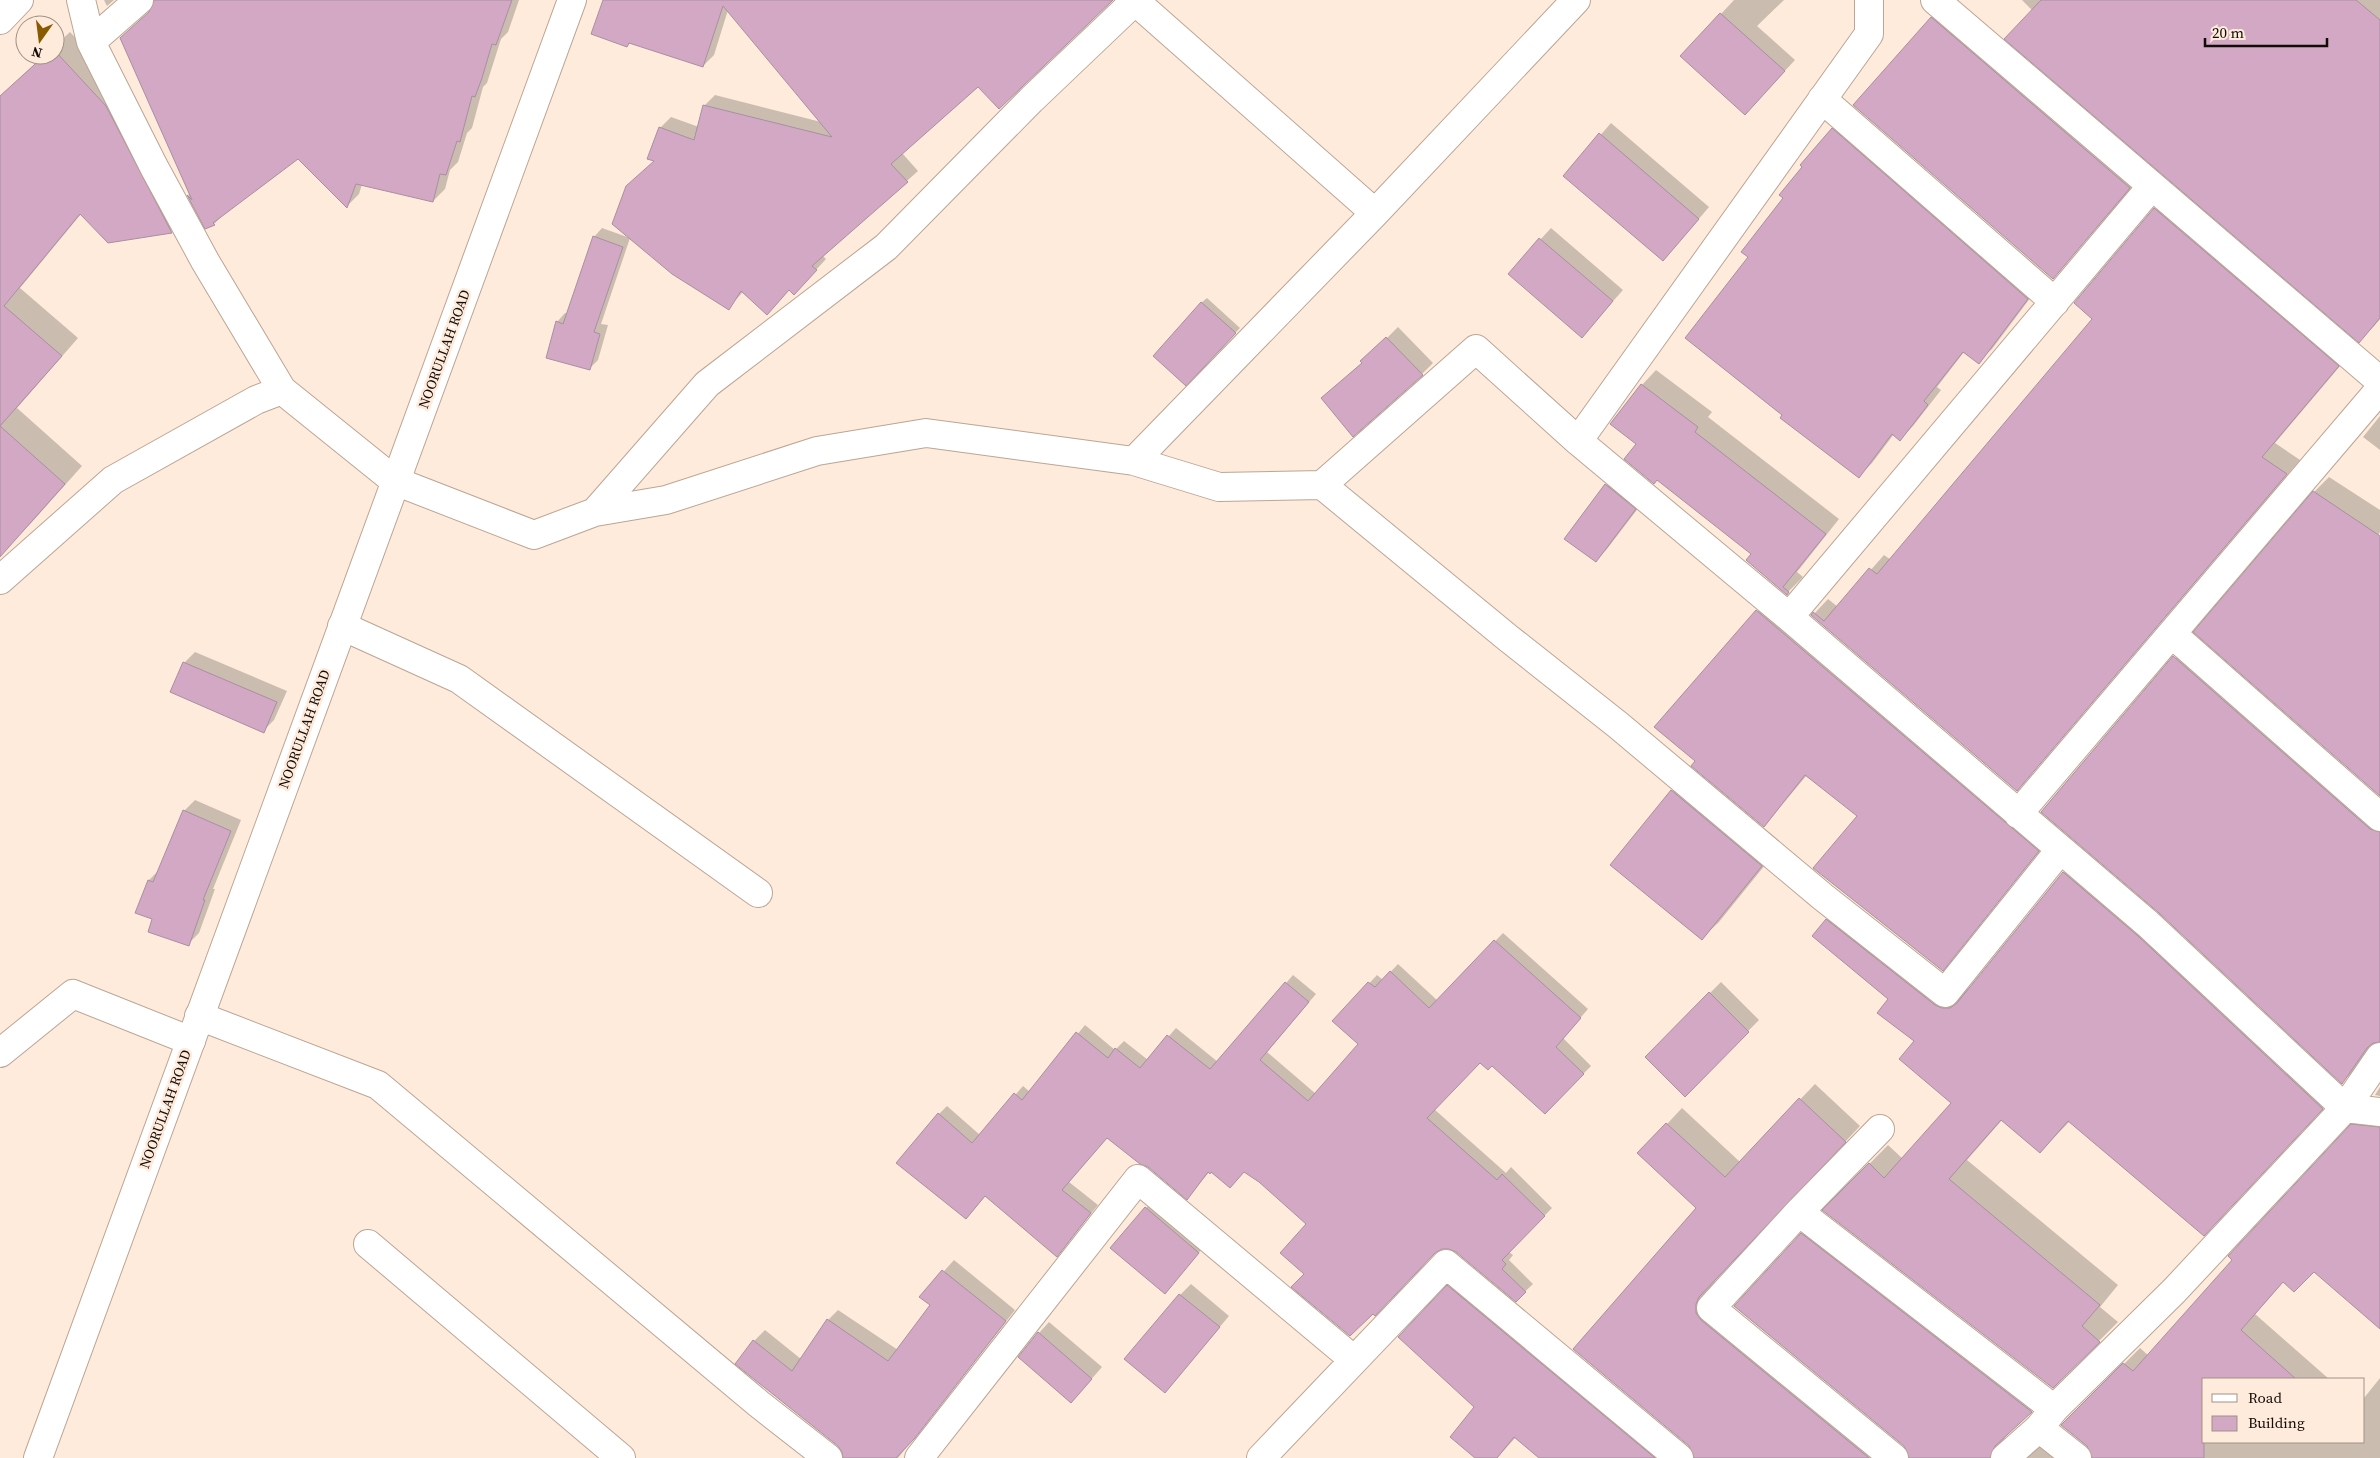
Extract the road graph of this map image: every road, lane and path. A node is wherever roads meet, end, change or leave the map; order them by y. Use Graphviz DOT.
graph roads {
  1 [pos="19,0"];
  2 [pos="81,0"];
  3 [pos="139,0"];
  4 [pos="572,0"];
  5 [pos="1576,0"];
  6 [pos="1870,0"];
  7 [pos="1935,0"];
  8 [pos="1135,1"];
  9 [pos="0,20"];
  10 [pos="91,42"];
  11 [pos="1822,99"];
  12 [pos="2152,186"];
  13 [pos="1375,213"];
  14 [pos="2055,302"];
  15 [pos="2380,382"];
  16 [pos="2380,389"];
  17 [pos="282,390"];
  18 [pos="1578,441"];
  19 [pos="1134,461"];
  20 [pos="396,480"];
  21 [pos="1322,485"];
  22 [pos="595,512"];
  23 [pos="3,572"];
  24 [pos="1789,617"];
  25 [pos="342,626"];
  26 [pos="2172,634"];
  27 [pos="2018,814"];
  28 [pos="2380,817"];
  29 [pos="2060,850"];
  30 [pos="758,893"];
  31 [pos="195,1028"];
  32 [pos="0,1053"];
  33 [pos="2380,1057"];
  34 [pos="2345,1108"];
  35 [pos="2380,1112"];
  36 [pos="1880,1129"];
  37 [pos="1799,1212"];
  38 [pos="368,1244"];
  39 [pos="1354,1360"];
  40 [pos="2046,1418"];
  41 [pos="38,1458"];
  42 [pos="622,1458"];
  43 [pos="828,1458"];
  44 [pos="919,1458"];
  45 [pos="1261,1458"];
  46 [pos="1679,1458"];
  47 [pos="1894,1458"];
  48 [pos="2005,1458"];
  49 [pos="2078,1458"];
  1 -- 9 [label="street"];
  2 -- 10 [label="street"];
  3 -- 10 [label="street"];
  4 -- 20 [label="street, NOORULLAH ROAD"];
  5 -- 13 [label="street"];
  6 -- 11 [label="street"];
  7 -- 12 [label="street"];
  8 -- 13 [label="street"];
  8 -- 22 [label="street"];
  10 -- 17 [label="street"];
  11 -- 14 [label="street"];
  11 -- 18 [label="street"];
  12 -- 14 [label="street"];
  12 -- 15 [label="street"];
  13 -- 19 [label="street"];
  14 -- 24 [label="street"];
  16 -- 26 [label="street"];
  17 -- 20 [label="street"];
  17 -- 23 [label="street"];
  18 -- 21 [label="street"];
  18 -- 24 [label="street"];
  19 -- 21 [label="street"];
  19 -- 22 [label="street"];
  20 -- 22 [label="street"];
  20 -- 25 [label="street, NOORULLAH ROAD"];
  21 -- 29 [label="street"];
  24 -- 27 [label="street"];
  25 -- 30 [label="street"];
  25 -- 31 [label="street, NOORULLAH ROAD"];
  26 -- 27 [label="street"];
  26 -- 28 [label="street"];
  27 -- 29 [label="street"];
  29 -- 34 [label="street"];
  31 -- 32 [label="street"];
  31 -- 41 [label="street, NOORULLAH ROAD"];
  31 -- 43 [label="street"];
  33 -- 34 [label="street"];
  34 -- 35 [label="street"];
  34 -- 40 [label="street"];
  36 -- 37 [label="street"];
  37 -- 40 [label="street"];
  37 -- 47 [label="street"];
  38 -- 42 [label="street"];
  39 -- 44 [label="street"];
  39 -- 45 [label="street"];
  39 -- 46 [label="street"];
  40 -- 48 [label="street"];
  40 -- 49 [label="street"];
}
